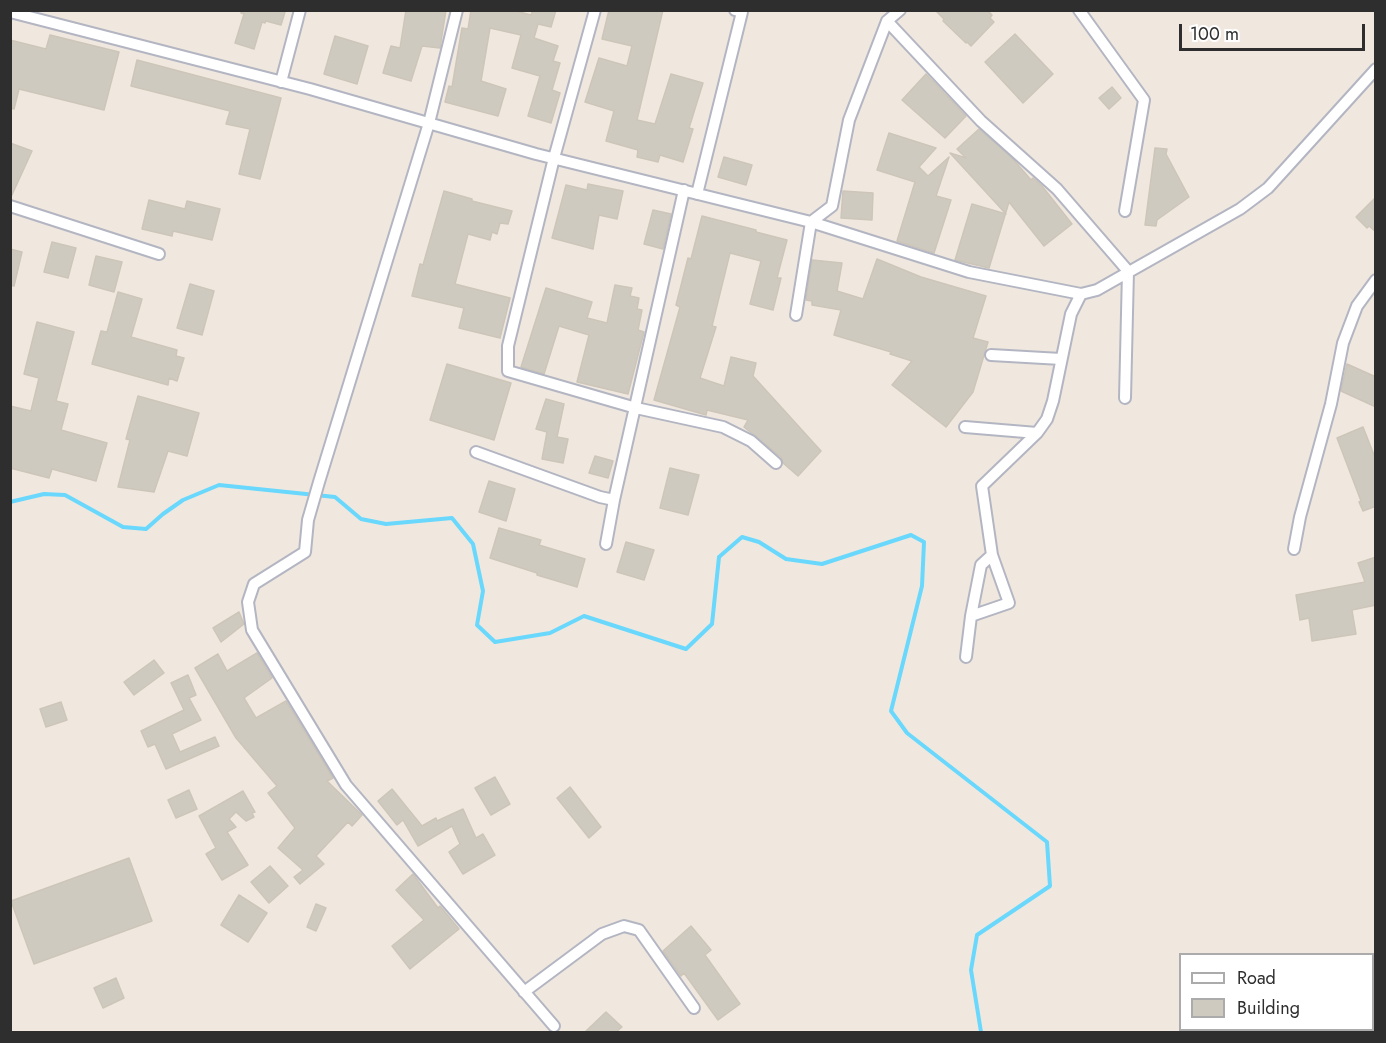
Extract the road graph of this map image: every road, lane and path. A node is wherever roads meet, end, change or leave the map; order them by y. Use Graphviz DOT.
graph roads {
  1 [pos="300,10"];
  2 [pos="457,10"];
  3 [pos="594,10"];
  4 [pos="735,10"];
  5 [pos="900,10"];
  6 [pos="1078,10"];
  7 [pos="10,12"];
  8 [pos="887,21"];
  9 [pos="1376,69"];
  10 [pos="281,82"];
  11 [pos="429,123"];
  12 [pos="554,158"];
  13 [pos="684,190"];
  14 [pos="698,194"];
  15 [pos="10,206"];
  16 [pos="1125,210"];
  17 [pos="811,222"];
  18 [pos="159,254"];
  19 [pos="1128,271"];
  20 [pos="1376,280"];
  21 [pos="1081,294"];
  22 [pos="796,315"];
  23 [pos="991,355"];
  24 [pos="1062,359"];
  25 [pos="1125,398"];
  26 [pos="636,408"];
  27 [pos="965,427"];
  28 [pos="1037,433"];
  29 [pos="476,452"];
  30 [pos="776,463"];
  31 [pos="614,500"];
  32 [pos="606,544"];
  33 [pos="1294,549"];
  34 [pos="992,555"];
  35 [pos="971,616"];
  36 [pos="966,657"];
  37 [pos="525,992"];
  38 [pos="694,1008"];
  39 [pos="554,1026"];
  1 -- 10 [label="street"];
  2 -- 11 [label="street"];
  3 -- 12 [label="street"];
  4 -- 14 [label="street"];
  5 -- 8 [label="street"];
  6 -- 16 [label="street"];
  7 -- 10 [label="street"];
  8 -- 17 [label="street"];
  8 -- 19 [label="street"];
  9 -- 19 [label="street"];
  10 -- 11 [label="street"];
  11 -- 12 [label="street"];
  11 -- 37 [label="street"];
  12 -- 13 [label="street"];
  12 -- 26 [label="street"];
  13 -- 14 [label="street"];
  13 -- 26 [label="street"];
  14 -- 17 [label="street"];
  15 -- 18 [label="street"];
  17 -- 21 [label="street"];
  17 -- 22 [label="street"];
  19 -- 21 [label="street"];
  19 -- 25 [label="street"];
  20 -- 33 [label="street"];
  21 -- 24 [label="street"];
  23 -- 24 [label="street"];
  24 -- 28 [label="street"];
  26 -- 30 [label="street"];
  26 -- 31 [label="street"];
  27 -- 28 [label="street"];
  28 -- 34 [label="street"];
  29 -- 31 [label="street"];
  31 -- 32 [label="street"];
  34 -- 35 [label="street"];
  34 -- 35 [label="street"];
  35 -- 36 [label="street"];
  37 -- 38 [label="street"];
  37 -- 39 [label="street"];
}
